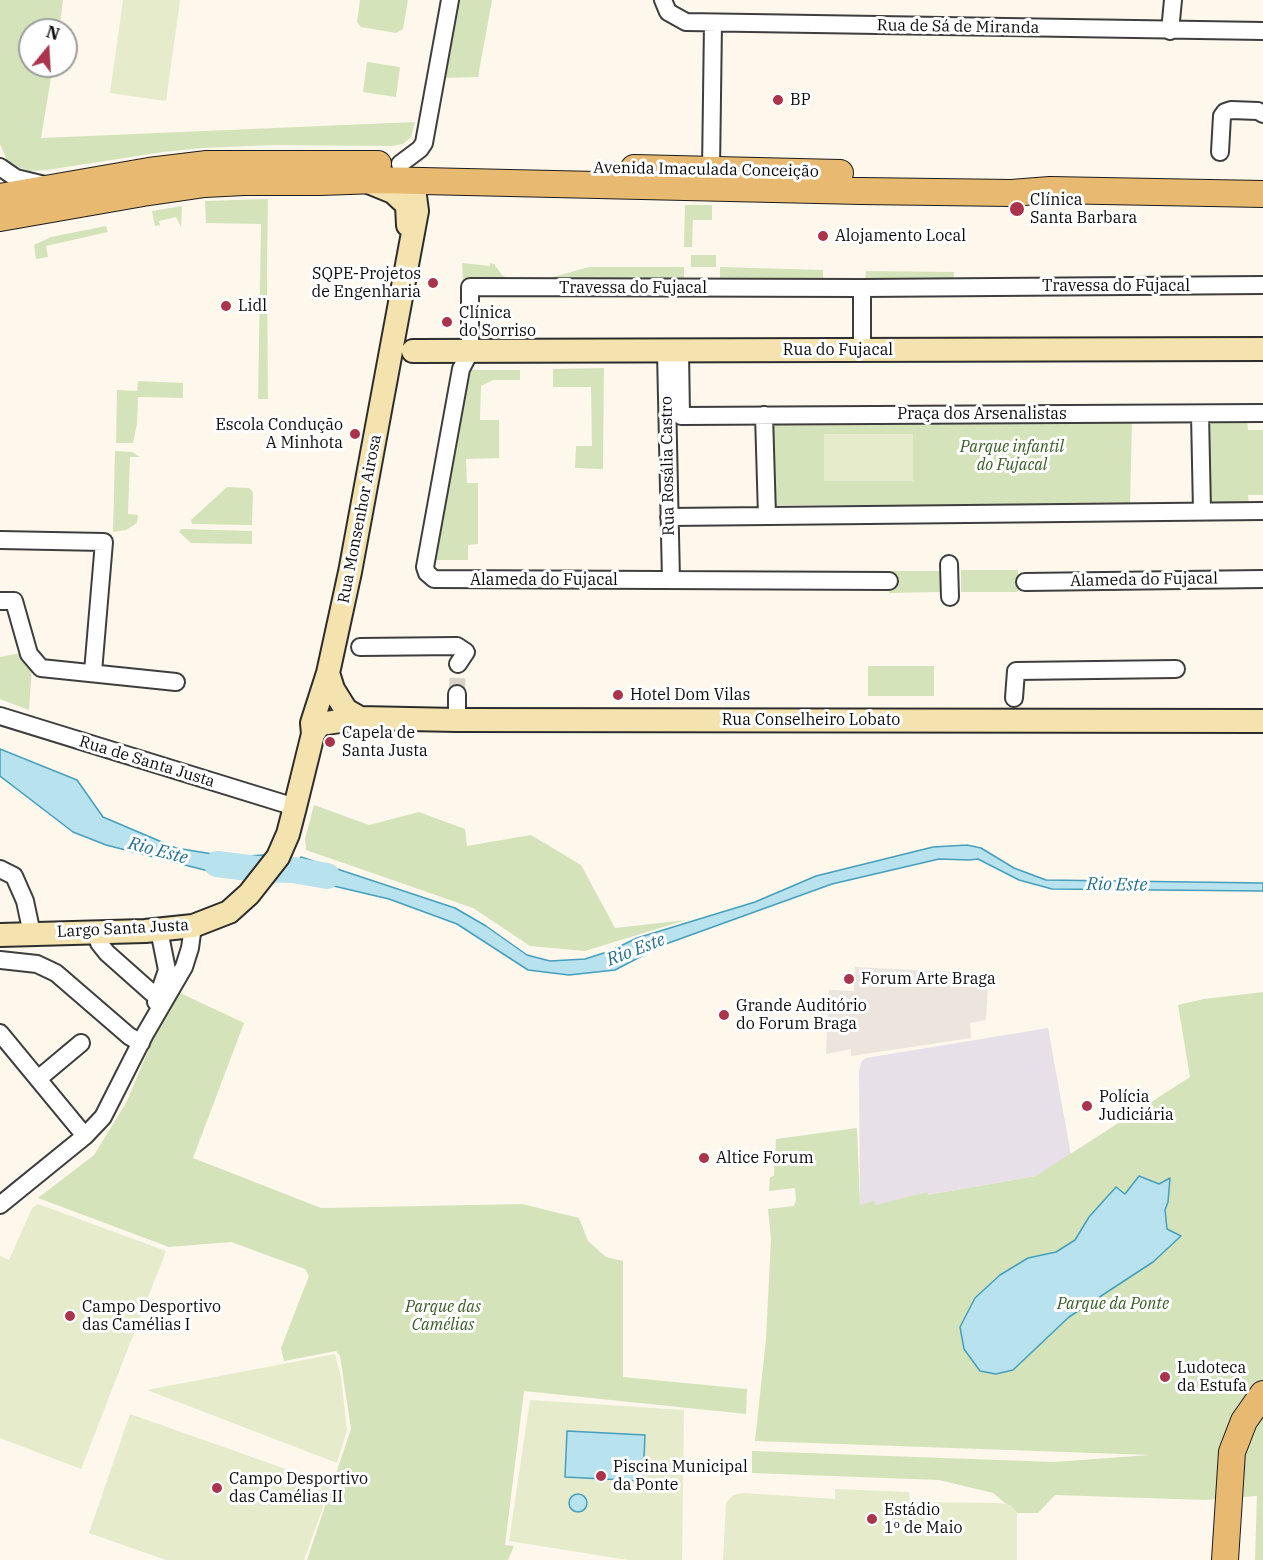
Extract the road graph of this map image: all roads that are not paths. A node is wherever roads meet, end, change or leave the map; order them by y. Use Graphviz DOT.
graph roads {
  1 [pos="450,0"];
  2 [pos="663,0"];
  3 [pos="1173,0"];
  4 [pos="713,23"];
  5 [pos="1170,31"];
  6 [pos="1263,31"];
  7 [pos="1263,114"];
  8 [pos="1220,153"];
  9 [pos="0,167"];
  10 [pos="711,170"];
  11 [pos="407,172"];
  12 [pos="1263,178"];
  13 [pos="364,180"];
  14 [pos="1011,185"];
  15 [pos="1263,186"];
  16 [pos="54,188"];
  17 [pos="1263,194"];
  18 [pos="0,197"];
  19 [pos="1263,203"];
  20 [pos="0,218"];
  21 [pos="409,256"];
  22 [pos="1263,285"];
  23 [pos="862,288"];
  24 [pos="394,333"];
  25 [pos="1263,349"];
  26 [pos="862,350"];
  27 [pos="413,351"];
  28 [pos="470,352"];
  29 [pos="673,352"];
  30 [pos="390,365"];
  31 [pos="1263,413"];
  32 [pos="1200,414"];
  33 [pos="764,415"];
  34 [pos="1202,511"];
  35 [pos="1263,511"];
  36 [pos="767,516"];
  37 [pos="669,517"];
  38 [pos="0,540"];
  39 [pos="949,564"];
  40 [pos="1263,579"];
  41 [pos="671,580"];
  42 [pos="889,581"];
  43 [pos="1025,582"];
  44 [pos="950,597"];
  45 [pos="0,601"];
  46 [pos="360,647"];
  47 [pos="462,658"];
  48 [pos="1176,669"];
  49 [pos="93,672"];
  50 [pos="328,673"];
  51 [pos="176,682"];
  52 [pos="457,694"];
  53 [pos="1014,698"];
  54 [pos="0,716"];
  55 [pos="360,718"];
  56 [pos="457,720"];
  57 [pos="1263,721"];
  58 [pos="313,734"];
  59 [pos="295,807"];
  60 [pos="0,869"];
  61 [pos="193,926"];
  62 [pos="159,930"];
  63 [pos="96,932"];
  64 [pos="32,934"];
  65 [pos="0,935"];
  66 [pos="0,960"];
  67 [pos="160,991"];
  68 [pos="0,1033"];
  69 [pos="143,1038"];
  70 [pos="81,1043"];
  71 [pos="38,1079"];
  72 [pos="85,1136"];
  73 [pos="0,1205"];
  74 [pos="1263,1394"];
  75 [pos="1263,1424"];
  76 [pos="1225,1560"];
  77 [pos="1243,1560"];
  1 -- 11 [label="street"];
  2 -- 4 [label="street, Rua de Sá de Miranda"];
  3 -- 5 [label="street"];
  4 -- 5 [label="street, Rua de Sá de Miranda"];
  4 -- 10 [label="street"];
  5 -- 6 [label="street, Rua de Sá de Miranda"];
  7 -- 8 [label="street"];
  9 -- 16 [label="street"];
  10 -- 11 [label="main road, Avenida Imaculada Conceição"];
  10 -- 14 [label="main road, Avenida Imaculada Conceição"];
  11 -- 13 [label="main road, Avenida Imaculada Conceição"];
  11 -- 14 [label="main road, Avenida Imaculada Conceição"];
  11 -- 16 [label="main road, Avenida Imaculada Conceição"];
  11 -- 21 [label="main road"];
  12 -- 14 [label="main road, Avenida Imaculada Conceição"];
  13 -- 20 [label="main road, Avenida Imaculada Conceição"];
  13 -- 21 [label="main road"];
  14 -- 15 [label="main road, Avenida Imaculada Conceição"];
  14 -- 17 [label="main road, Avenida Imaculada Conceição"];
  14 -- 19 [label="main road, Avenida Imaculada Conceição"];
  16 -- 18 [label="main road, Avenida Imaculada Conceição"];
  21 -- 24 [label="main road"];
  22 -- 23 [label="street, Travessa do Fujacal"];
  23 -- 26 [label="street"];
  23 -- 28 [label="street, Travessa do Fujacal"];
  24 -- 27 [label="main road"];
  24 -- 30 [label="main road, Rua Monsenhor Airosa"];
  25 -- 26 [label="main road, Rua do Fujacal"];
  26 -- 29 [label="main road, Rua do Fujacal"];
  27 -- 28 [label="main road, Rua do Fujacal"];
  27 -- 30 [label="main road"];
  28 -- 29 [label="main road, Rua do Fujacal"];
  28 -- 41 [label="street, Alameda do Fujacal"];
  29 -- 33 [label="street, Praça dos Arsenalistas"];
  29 -- 37 [label="street, Rua Rosália Castro"];
  30 -- 50 [label="main road, Rua Monsenhor Airosa"];
  31 -- 32 [label="street, Praça dos Arsenalistas"];
  32 -- 33 [label="street, Praça dos Arsenalistas"];
  32 -- 34 [label="street"];
  33 -- 36 [label="street"];
  34 -- 35 [label="street"];
  34 -- 36 [label="street"];
  36 -- 37 [label="street"];
  37 -- 41 [label="street, Rua Rosália Castro"];
  38 -- 49 [label="street"];
  39 -- 44 [label="street"];
  40 -- 43 [label="street, Alameda do Fujacal"];
  41 -- 42 [label="street, Alameda do Fujacal"];
  45 -- 49 [label="street"];
  46 -- 47 [label="street"];
  48 -- 53 [label="street"];
  49 -- 51 [label="street"];
  50 -- 55 [label="main road"];
  50 -- 58 [label="main road, Rua Monsenhor Airosa"];
  52 -- 56 [label="street"];
  54 -- 59 [label="street, Rua de Santa Justa"];
  55 -- 56 [label="main road, Rua Conselheiro Lobato"];
  55 -- 58 [label="main road, Rua Conselheiro Lobato"];
  56 -- 57 [label="main road, Rua Conselheiro Lobato"];
  58 -- 59 [label="main road"];
  59 -- 61 [label="main road, Largo Santa Justa"];
  60 -- 64 [label="street"];
  61 -- 62 [label="main road, Largo Santa Justa"];
  61 -- 69 [label="street"];
  62 -- 63 [label="main road, Largo Santa Justa"];
  62 -- 67 [label="street"];
  63 -- 64 [label="main road, Largo Santa Justa"];
  63 -- 67 [label="street"];
  64 -- 65 [label="main road, Largo Santa Justa"];
  66 -- 69 [label="street"];
  67 -- 69 [label="street"];
  68 -- 71 [label="street"];
  69 -- 72 [label="street"];
  70 -- 71 [label="street"];
  71 -- 72 [label="street"];
  72 -- 73 [label="street"];
  74 -- 76 [label="main road"];
  75 -- 77 [label="main road"];
}
